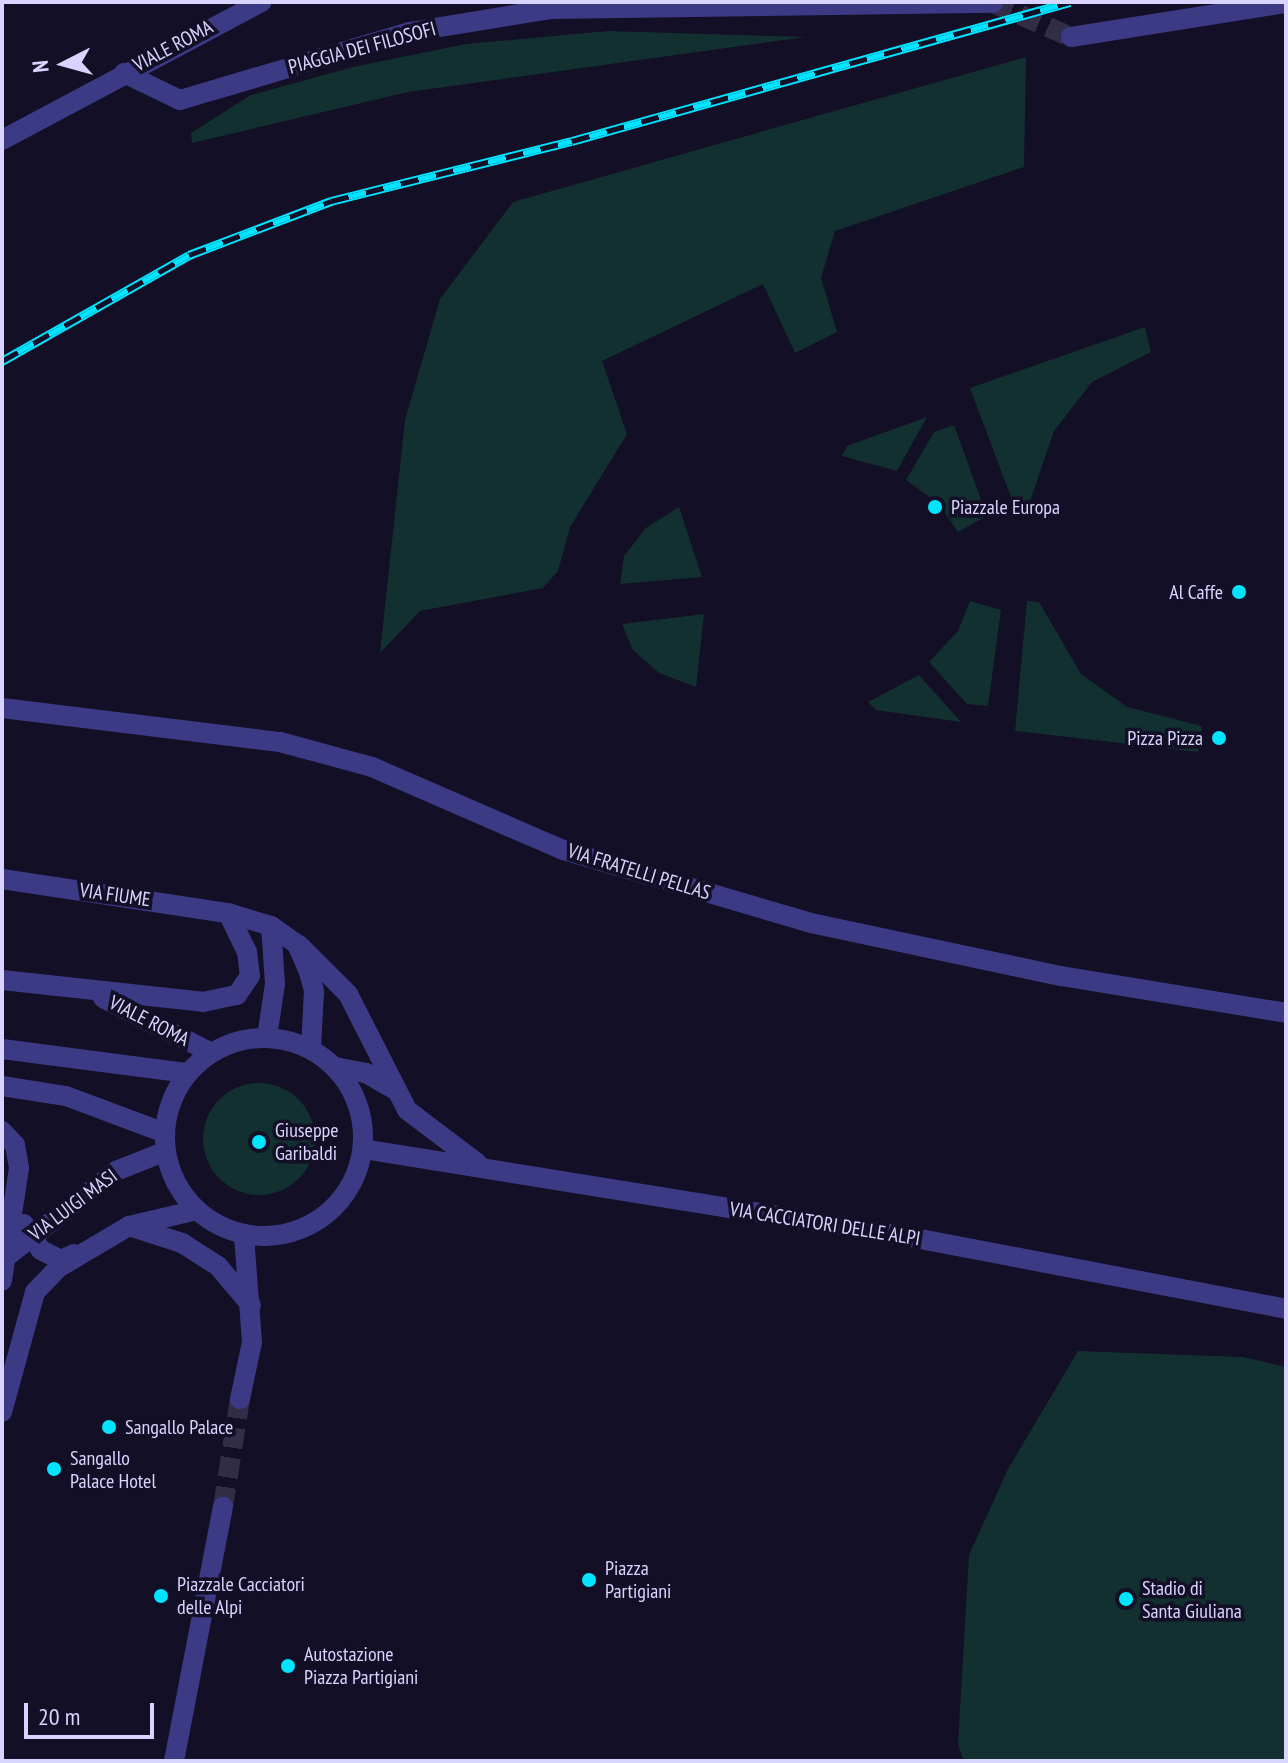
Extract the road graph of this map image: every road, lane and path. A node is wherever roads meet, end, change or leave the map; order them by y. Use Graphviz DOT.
graph roads {
  1 [pos="262,2"];
  2 [pos="993,3"];
  3 [pos="1286,3"];
  4 [pos="1071,37"];
  5 [pos="124,73"];
  6 [pos="2,140"];
  7 [pos="2,708"];
  8 [pos="2,879"];
  9 [pos="228,913"];
  10 [pos="271,926"];
  11 [pos="297,944"];
  12 [pos="2,980"];
  13 [pos="87,991"];
  14 [pos="1286,1013"];
  15 [pos="267,1037"];
  16 [pos="2,1049"];
  17 [pos="311,1049"];
  18 [pos="210,1052"];
  19 [pos="335,1067"];
  20 [pos="187,1073"];
  21 [pos="2,1086"];
  22 [pos="395,1090"];
  23 [pos="2,1131"];
  24 [pos="165,1142"];
  25 [pos="363,1149"];
  26 [pos="488,1168"];
  27 [pos="18,1201"];
  28 [pos="197,1210"];
  29 [pos="129,1226"];
  30 [pos="30,1235"];
  31 [pos="244,1235"];
  32 [pos="80,1252"];
  33 [pos="6,1257"];
  34 [pos="2,1281"];
  35 [pos="251,1305"];
  36 [pos="1286,1309"];
  37 [pos="240,1399"];
  38 [pos="2,1412"];
  39 [pos="223,1507"];
  40 [pos="174,1761"];
  1 -- 5 [label="street, VIALE ROMA"];
  2 -- 5 [label="street, PIAGGIA DEI FILOSOFI"];
  3 -- 4 [label="street"];
  5 -- 6 [label="street, VIALE ROMA"];
  7 -- 14 [label="street, VIA FRATELLI PELLAS"];
  8 -- 9 [label="street, VIA FIUME"];
  9 -- 10 [label="street, VIA FIUME"];
  9 -- 13 [label="street, VIALE ROMA"];
  10 -- 11 [label="street, VIA FIUME"];
  10 -- 15 [label="street"];
  11 -- 17 [label="street"];
  11 -- 22 [label="street, VIA FIUME"];
  12 -- 13 [label="street, VIALE ROMA"];
  13 -- 18 [label="street, VIALE ROMA"];
  15 -- 17 [label="street"];
  15 -- 18 [label="street"];
  16 -- 20 [label="street"];
  17 -- 19 [label="street"];
  18 -- 20 [label="street"];
  19 -- 22 [label="street"];
  19 -- 25 [label="street"];
  20 -- 24 [label="street"];
  21 -- 24 [label="street"];
  22 -- 26 [label="street"];
  23 -- 27 [label="street"];
  24 -- 28 [label="street"];
  24 -- 30 [label="street, VIA LUIGI MASI"];
  25 -- 26 [label="street, VIA CACCIATORI DELLE ALPI"];
  25 -- 31 [label="street"];
  26 -- 36 [label="street, VIA CACCIATORI DELLE ALPI"];
  27 -- 30 [label="street"];
  27 -- 33 [label="street"];
  28 -- 29 [label="street, VIA LUIGI MASI"];
  28 -- 31 [label="street"];
  29 -- 32 [label="street, VIA LUIGI MASI"];
  29 -- 35 [label="street"];
  30 -- 32 [label="street"];
  30 -- 33 [label="street, VIA LUIGI MASI"];
  31 -- 35 [label="street"];
  32 -- 38 [label="street, VIA LUIGI MASI"];
  33 -- 34 [label="street"];
  35 -- 37 [label="street"];
  39 -- 40 [label="street"];
}
